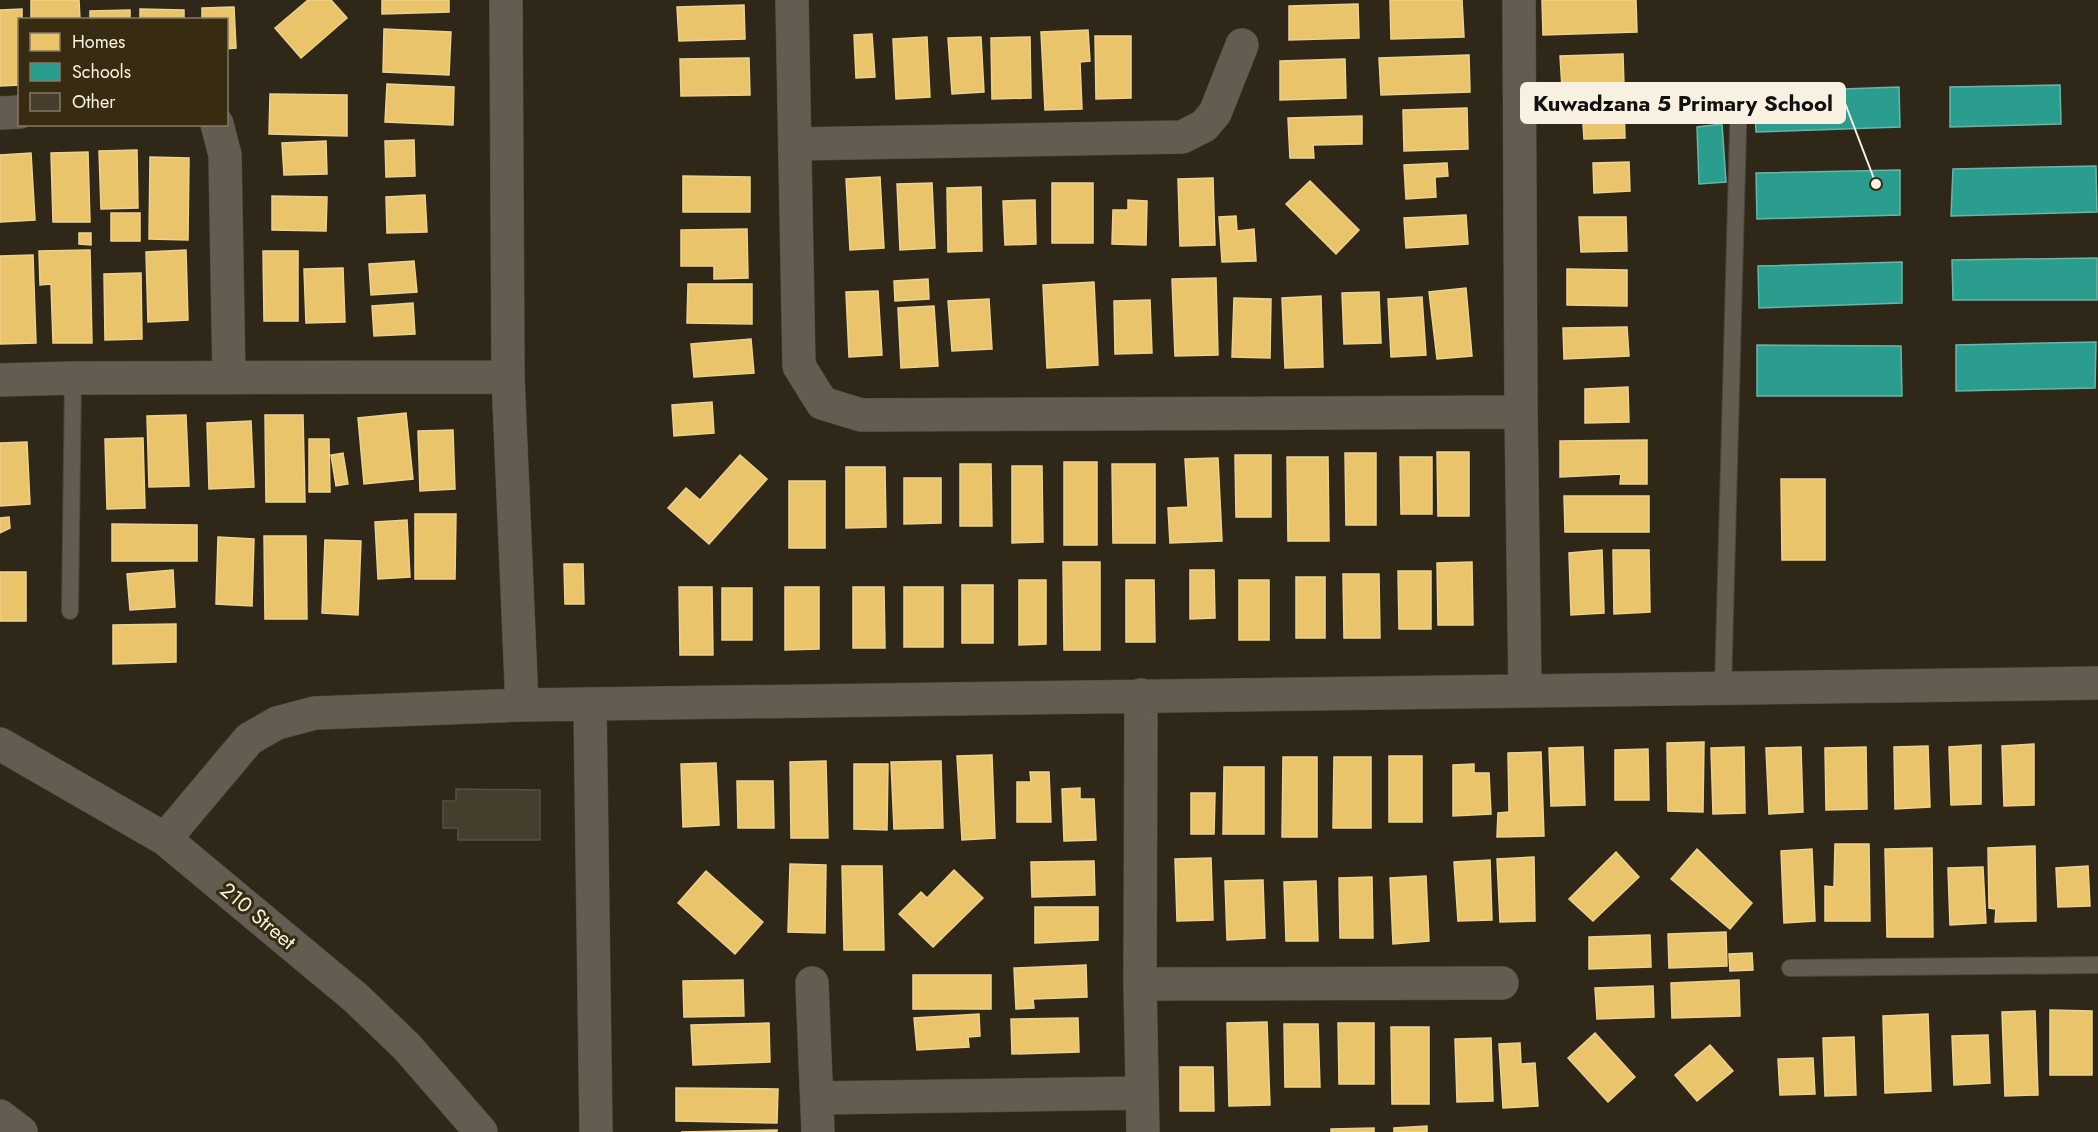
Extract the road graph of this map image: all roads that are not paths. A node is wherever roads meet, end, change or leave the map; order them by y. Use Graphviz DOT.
graph roads {
  1 [pos="506,0"];
  2 [pos="792,0"];
  3 [pos="1519,0"];
  4 [pos="1242,45"];
  5 [pos="1739,93"];
  6 [pos="18,112"];
  7 [pos="0,113"];
  8 [pos="218,126"];
  9 [pos="795,144"];
  10 [pos="508,377"];
  11 [pos="74,378"];
  12 [pos="229,378"];
  13 [pos="0,380"];
  14 [pos="1521,412"];
  15 [pos="70,611"];
  16 [pos="2098,683"];
  17 [pos="1724,688"];
  18 [pos="1525,691"];
  19 [pos="1141,695"];
  20 [pos="591,704"];
  21 [pos="522,705"];
  22 [pos="0,744"];
  23 [pos="165,839"];
  24 [pos="2098,966"];
  25 [pos="1790,968"];
  26 [pos="812,983"];
  27 [pos="1502,983"];
  28 [pos="1140,984"];
  29 [pos="1141,1093"];
  30 [pos="817,1098"];
  31 [pos="0,1116"];
  32 [pos="21,1132"];
  33 [pos="481,1132"];
  34 [pos="596,1132"];
  35 [pos="818,1132"];
  36 [pos="1143,1132"];
  1 -- 10 [label="street"];
  2 -- 9 [label="street"];
  3 -- 14 [label="street"];
  4 -- 9 [label="street"];
  5 -- 17 [label="lane"];
  6 -- 7 [label="street"];
  8 -- 12 [label="street"];
  9 -- 14 [label="street"];
  10 -- 12 [label="street"];
  10 -- 21 [label="street"];
  11 -- 12 [label="street"];
  11 -- 13 [label="street"];
  11 -- 15 [label="lane"];
  14 -- 18 [label="street"];
  16 -- 17 [label="street"];
  17 -- 18 [label="street"];
  18 -- 19 [label="street"];
  19 -- 20 [label="street"];
  19 -- 28 [label="street"];
  20 -- 21 [label="street"];
  20 -- 34 [label="street"];
  21 -- 23 [label="street"];
  22 -- 23 [label="street, 210 Street"];
  23 -- 33 [label="street, 210 Street"];
  24 -- 25 [label="lane"];
  26 -- 30 [label="street"];
  27 -- 28 [label="street"];
  28 -- 29 [label="street"];
  29 -- 30 [label="street"];
  29 -- 36 [label="street"];
  30 -- 35 [label="street"];
  31 -- 32 [label="street"];
}
